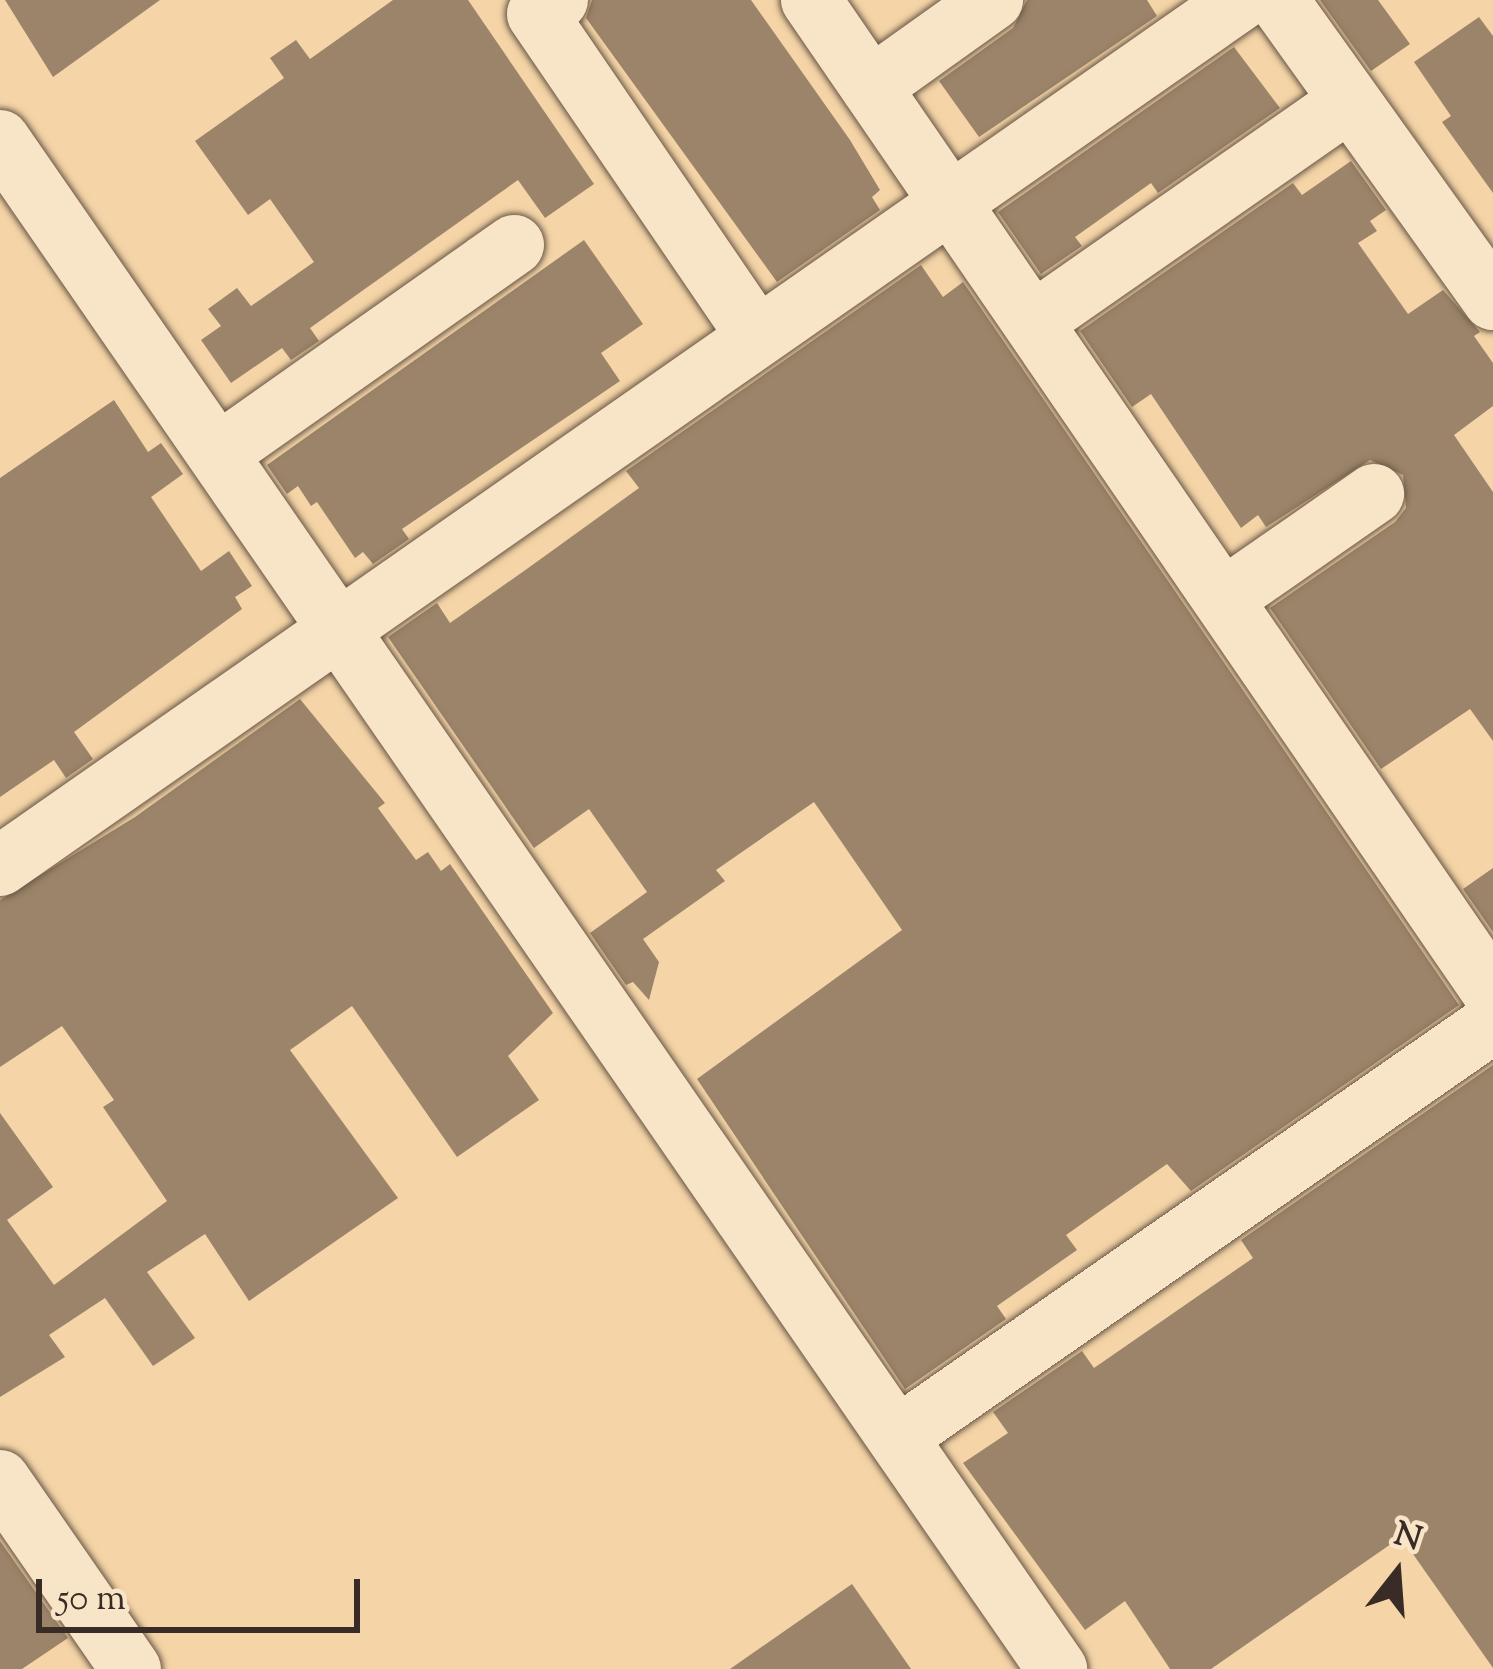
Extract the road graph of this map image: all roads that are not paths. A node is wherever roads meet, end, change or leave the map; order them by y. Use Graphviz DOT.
graph roads {
  1 [pos="558,0"];
  2 [pos="811,0"];
  3 [pos="993,0"];
  4 [pos="1241,0"];
  5 [pos="1278,0"];
  6 [pos="871,87"];
  7 [pos="1350,101"];
  8 [pos="0,140"];
  9 [pos="950,202"];
  10 [pos="514,245"];
  11 [pos="1493,299"];
  12 [pos="1033,322"];
  13 [pos="757,337"];
  14 [pos="219,453"];
  15 [pos="1374,494"];
  16 [pos="1222,599"];
  17 [pos="337,629"];
  18 [pos="0,866"];
  19 [pos="1493,993"];
  20 [pos="1493,1023"];
  21 [pos="896,1437"];
  22 [pos="0,1480"];
  23 [pos="125,1667"];
  24 [pos="1057,1669"];
  1 -- 13 [label="street"];
  2 -- 6 [label="street"];
  3 -- 6 [label="street"];
  4 -- 9 [label="street"];
  5 -- 7 [label="street"];
  6 -- 9 [label="street"];
  7 -- 11 [label="street"];
  7 -- 12 [label="street"];
  8 -- 14 [label="street"];
  9 -- 12 [label="street"];
  9 -- 13 [label="street"];
  10 -- 14 [label="street"];
  12 -- 16 [label="street"];
  13 -- 17 [label="street"];
  14 -- 17 [label="street"];
  15 -- 16 [label="street"];
  16 -- 19 [label="street"];
  17 -- 18 [label="street"];
  17 -- 21 [label="street"];
  20 -- 21 [label="street"];
  21 -- 24 [label="street"];
  22 -- 23 [label="street"];
}
